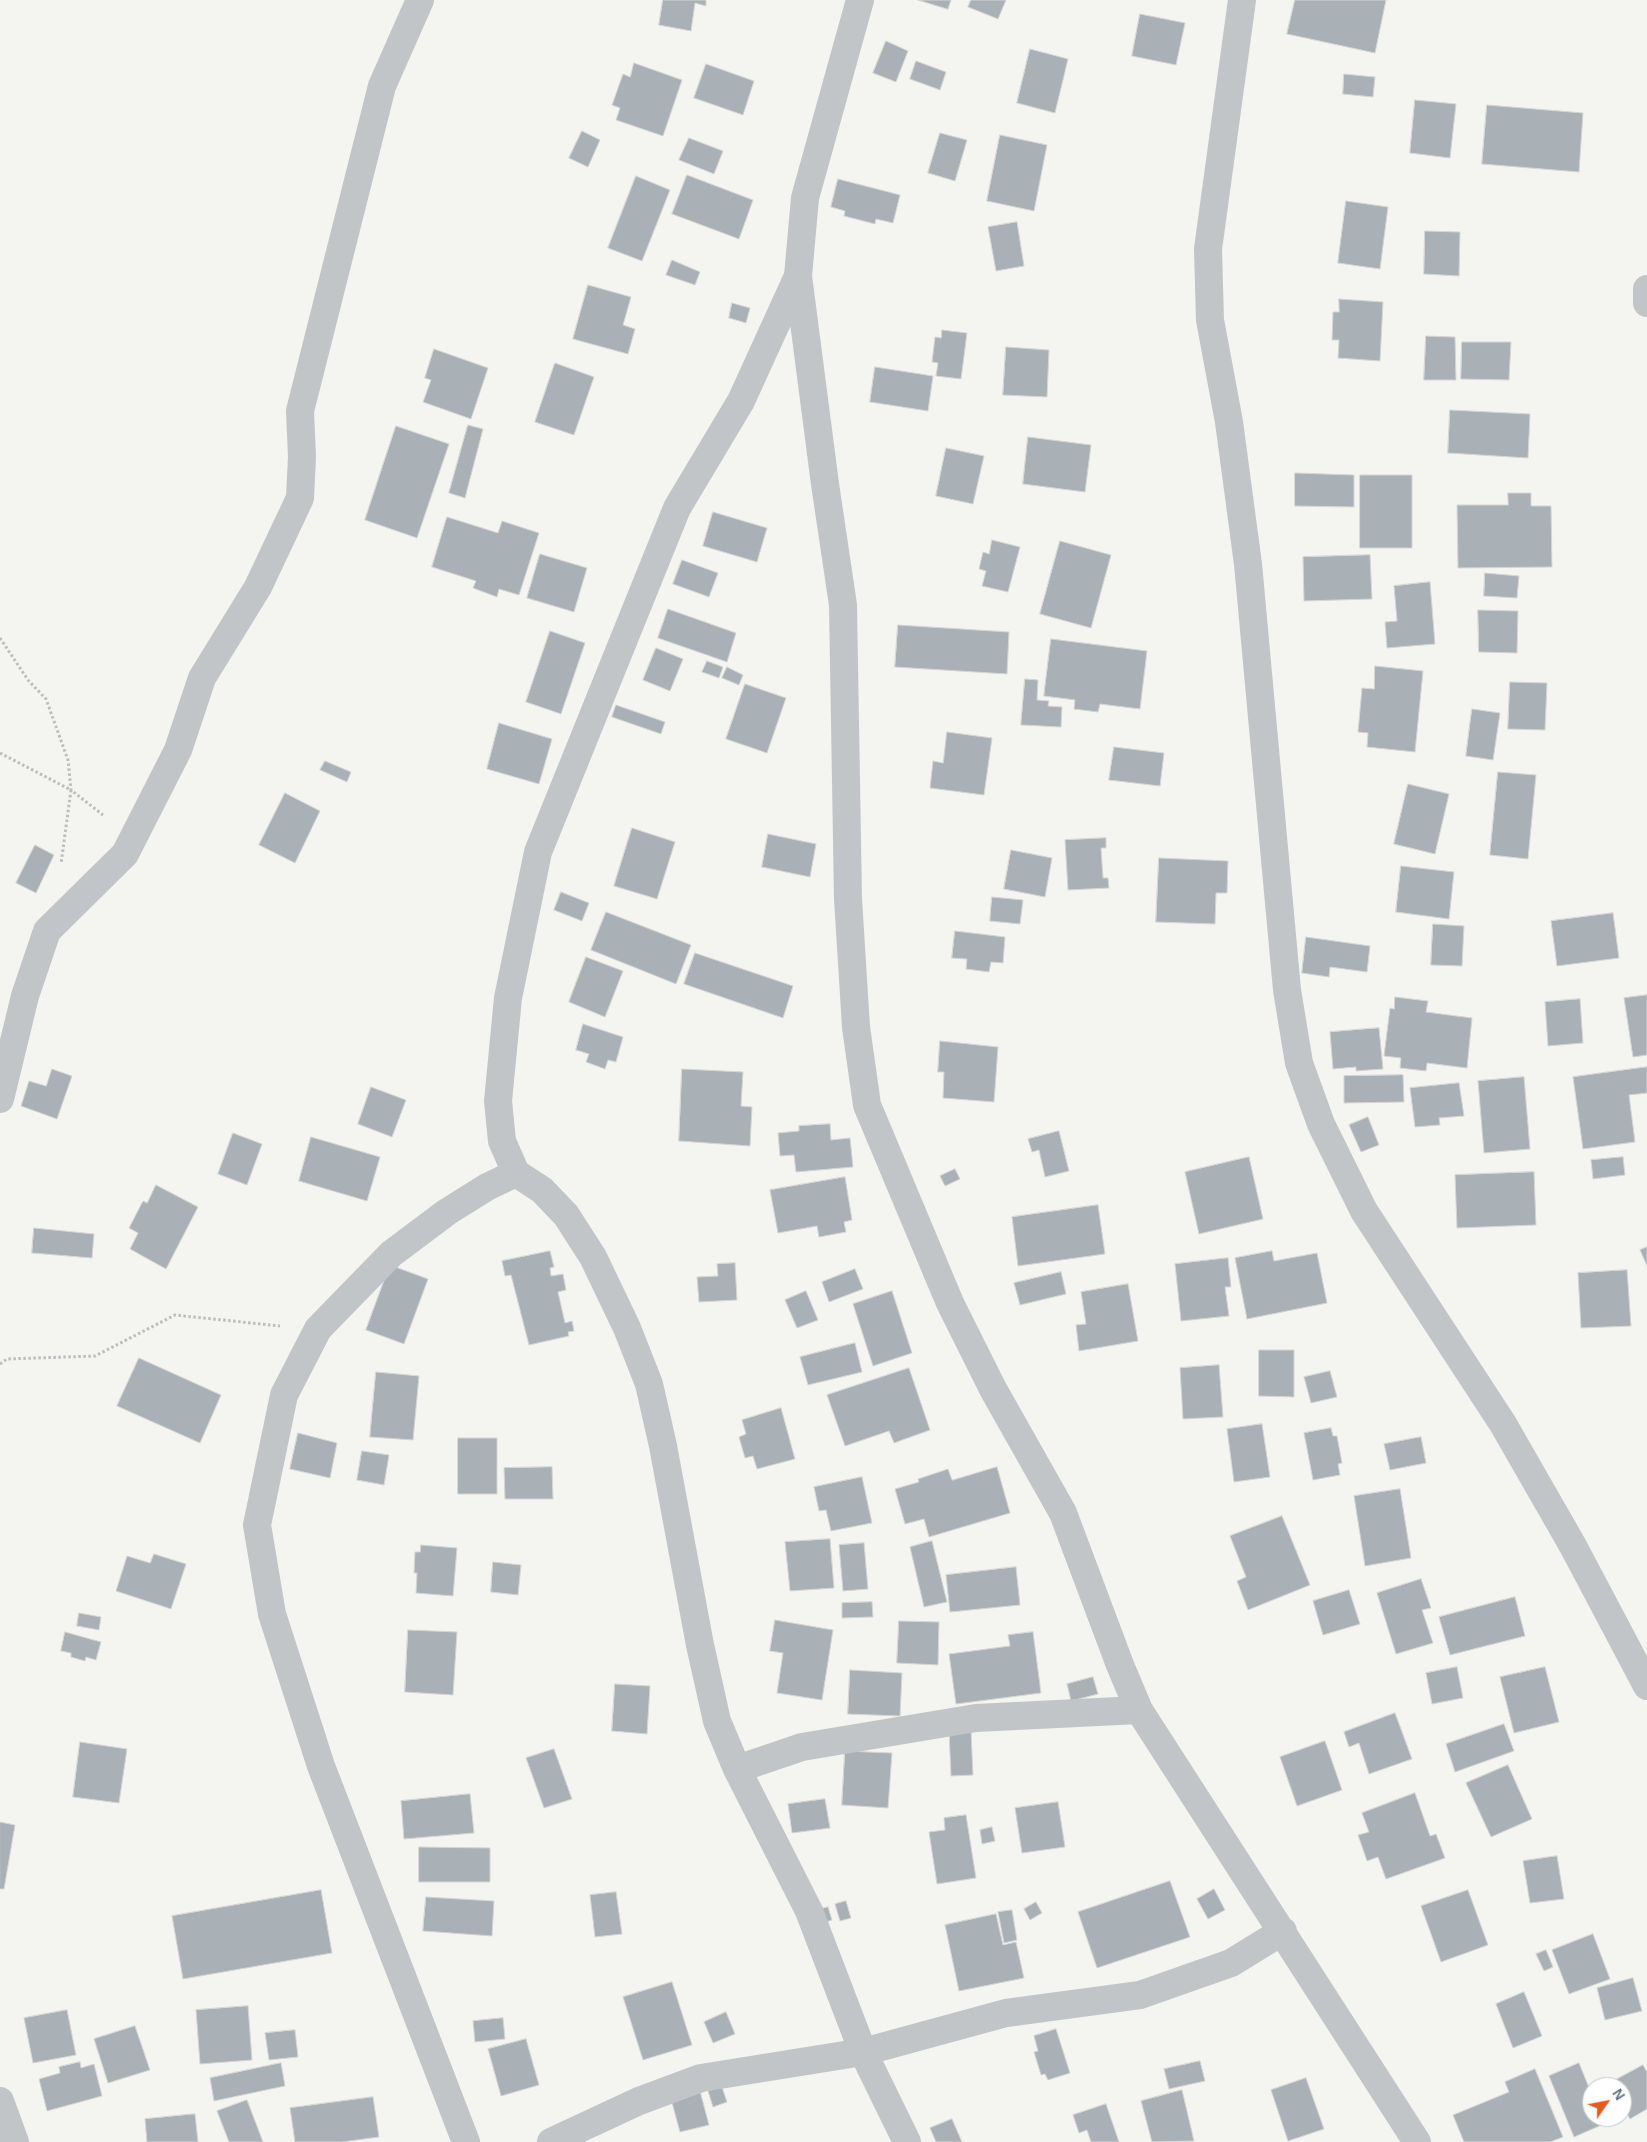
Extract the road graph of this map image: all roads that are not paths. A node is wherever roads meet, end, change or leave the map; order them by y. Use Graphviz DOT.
graph roads {
  1 [pos="420,0"];
  2 [pos="860,0"];
  3 [pos="1242,0"];
  4 [pos="798,276"];
  5 [pos="1647,289"];
  6 [pos="1647,303"];
  7 [pos="0,1099"];
  8 [pos="516,1173"];
  9 [pos="1647,1686"];
  10 [pos="1139,1710"];
  11 [pos="737,1769"];
  12 [pos="1283,1930"];
  13 [pos="863,2052"];
  14 [pos="0,2100"];
  15 [pos="15,2142"];
  16 [pos="466,2142"];
  17 [pos="551,2142"];
  18 [pos="908,2142"];
  19 [pos="1417,2142"];
  1 -- 7 [label="street"];
  2 -- 4 [label="street"];
  3 -- 9 [label="street"];
  4 -- 8 [label="street"];
  4 -- 10 [label="street"];
  5 -- 6 [label="street"];
  8 -- 11 [label="street"];
  8 -- 16 [label="street"];
  10 -- 11 [label="street"];
  10 -- 12 [label="street"];
  11 -- 13 [label="street"];
  12 -- 13 [label="street"];
  12 -- 19 [label="street"];
  13 -- 17 [label="street"];
  13 -- 18 [label="street"];
  14 -- 15 [label="street"];
}
